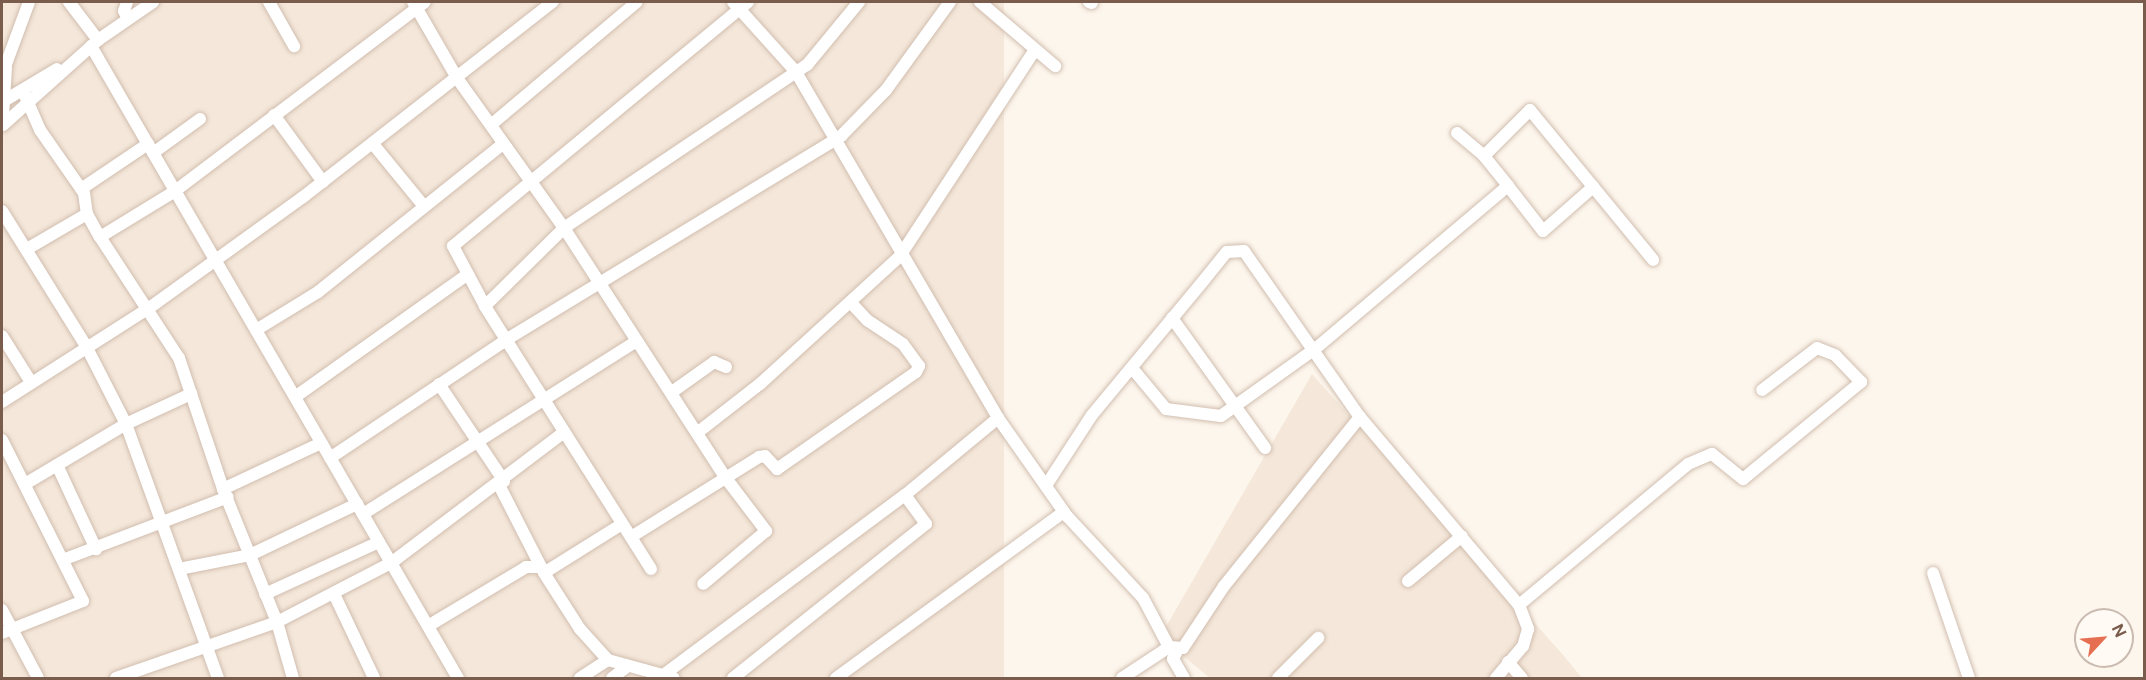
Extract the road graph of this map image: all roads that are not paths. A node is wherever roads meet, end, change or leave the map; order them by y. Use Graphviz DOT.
graph roads {
  1 [pos="29,2"];
  2 [pos="69,2"];
  3 [pos="127,2"];
  4 [pos="153,2"];
  5 [pos="269,2"];
  6 [pos="553,2"];
  7 [pos="637,2"];
  8 [pos="859,2"];
  9 [pos="950,2"];
  10 [pos="980,2"];
  11 [pos="418,4"];
  12 [pos="740,4"];
  13 [pos="128,19"];
  14 [pos="94,43"];
  15 [pos="294,46"];
  16 [pos="1035,50"];
  17 [pos="1055,66"];
  18 [pos="4,69"];
  19 [pos="796,72"];
  20 [pos="457,78"];
  21 [pos="23,91"];
  22 [pos="3,101"];
  23 [pos="26,105"];
  24 [pos="274,115"];
  25 [pos="200,119"];
  26 [pos="2,120"];
  27 [pos="492,124"];
  28 [pos="1457,133"];
  29 [pos="834,138"];
  30 [pos="373,144"];
  31 [pos="503,144"];
  32 [pos="150,148"];
  33 [pos="1484,156"];
  34 [pos="323,182"];
  35 [pos="530,183"];
  36 [pos="1508,186"];
  37 [pos="1593,187"];
  38 [pos="81,189"];
  39 [pos="175,191"];
  40 [pos="423,205"];
  41 [pos="2,211"];
  42 [pos="87,214"];
  43 [pos="564,228"];
  44 [pos="100,237"];
  45 [pos="27,249"];
  46 [pos="900,256"];
  47 [pos="216,260"];
  48 [pos="1653,260"];
  49 [pos="468,274"];
  50 [pos="600,284"];
  51 [pos="851,303"];
  52 [pos="485,306"];
  53 [pos="149,308"];
  54 [pos="1172,318"];
  55 [pos="256,330"];
  56 [pos="2,336"];
  57 [pos="509,338"];
  58 [pos="634,342"];
  59 [pos="86,346"];
  60 [pos="1315,350"];
  61 [pos="726,367"];
  62 [pos="1132,368"];
  63 [pos="31,382"];
  64 [pos="439,384"];
  65 [pos="1762,390"];
  66 [pos="672,392"];
  67 [pos="190,394"];
  68 [pos="543,396"];
  69 [pos="295,397"];
  70 [pos="2,402"];
  71 [pos="1238,407"];
  72 [pos="1360,417"];
  73 [pos="998,418"];
  74 [pos="126,424"];
  75 [pos="564,432"];
  76 [pos="697,433"];
  77 [pos="2,440"];
  78 [pos="477,441"];
  79 [pos="321,443"];
  80 [pos="1265,448"];
  81 [pos="330,458"];
  82 [pos="57,465"];
  83 [pos="725,477"];
  84 [pos="502,483"];
  85 [pos="26,484"];
  86 [pos="1047,484"];
  87 [pos="225,493"];
  88 [pos="905,495"];
  89 [pos="360,509"];
  90 [pos="1064,512"];
  91 [pos="622,524"];
  92 [pos="164,525"];
  93 [pos="1462,536"];
  94 [pos="631,537"];
  95 [pos="379,542"];
  96 [pos="96,549"];
  97 [pos="250,555"];
  98 [pos="65,559"];
  99 [pos="391,563"];
  100 [pos="179,569"];
  101 [pos="651,569"];
  102 [pos="542,570"];
  103 [pos="1933,573"];
  104 [pos="1408,581"];
  105 [pos="703,584"];
  106 [pos="265,594"];
  107 [pos="334,594"];
  108 [pos="1520,605"];
  109 [pos="2,610"];
  110 [pos="278,622"];
  111 [pos="428,626"];
  112 [pos="7,632"];
  113 [pos="1318,638"];
  114 [pos="207,647"];
  115 [pos="1174,648"];
  116 [pos="608,660"];
  117 [pos="1508,662"];
  118 [pos="628,666"];
  119 [pos="670,676"];
  120 [pos="38,678"];
  121 [pos="116,678"];
  122 [pos="218,678"];
  123 [pos="293,678"];
  124 [pos="374,678"];
  125 [pos="458,678"];
  126 [pos="580,678"];
  127 [pos="612,678"];
  128 [pos="733,678"];
  129 [pos="836,678"];
  130 [pos="1122,678"];
  131 [pos="1184,678"];
  132 [pos="1278,678"];
  133 [pos="1496,678"];
  134 [pos="1522,678"];
  135 [pos="1969,678"];
  1 -- 18 [label="street"];
  2 -- 14 [label="street"];
  3 -- 13 [label="street"];
  4 -- 13 [label="street"];
  5 -- 15 [label="street"];
  6 -- 20 [label="street"];
  7 -- 27 [label="street"];
  8 -- 19 [label="street"];
  9 -- 29 [label="street"];
  10 -- 16 [label="street"];
  11 -- 20 [label="street"];
  11 -- 24 [label="street"];
  12 -- 19 [label="street"];
  12 -- 35 [label="street"];
  13 -- 14 [label="street"];
  14 -- 21 [label="street"];
  14 -- 23 [label="street"];
  14 -- 32 [label="street"];
  16 -- 17 [label="street"];
  16 -- 46 [label="street"];
  18 -- 22 [label="street"];
  19 -- 29 [label="street"];
  19 -- 43 [label="street"];
  20 -- 27 [label="street"];
  20 -- 30 [label="street"];
  21 -- 22 [label="street"];
  21 -- 23 [label="street"];
  22 -- 26 [label="street"];
  23 -- 26 [label="street"];
  23 -- 38 [label="street"];
  24 -- 34 [label="street"];
  24 -- 39 [label="street"];
  25 -- 32 [label="street"];
  27 -- 31 [label="street"];
  28 -- 33 [label="street"];
  29 -- 46 [label="street"];
  29 -- 50 [label="street"];
  30 -- 34 [label="street"];
  30 -- 40 [label="street"];
  31 -- 35 [label="street"];
  31 -- 40 [label="street"];
  32 -- 38 [label="street"];
  32 -- 39 [label="street"];
  33 -- 36 [label="street"];
  33 -- 37 [label="street"];
  34 -- 47 [label="street"];
  35 -- 43 [label="street"];
  35 -- 49 [label="street"];
  36 -- 37 [label="street"];
  36 -- 60 [label="street"];
  37 -- 48 [label="street"];
  38 -- 42 [label="street"];
  39 -- 44 [label="street"];
  39 -- 47 [label="street"];
  40 -- 55 [label="street"];
  41 -- 45 [label="street"];
  42 -- 44 [label="street"];
  42 -- 45 [label="street"];
  43 -- 50 [label="street"];
  43 -- 52 [label="street"];
  44 -- 53 [label="street"];
  45 -- 59 [label="street"];
  46 -- 51 [label="street"];
  46 -- 73 [label="street"];
  47 -- 53 [label="street"];
  47 -- 55 [label="street"];
  49 -- 52 [label="street"];
  49 -- 69 [label="street"];
  50 -- 57 [label="street"];
  50 -- 58 [label="street"];
  51 -- 76 [label="street"];
  51 -- 83 [label="street"];
  52 -- 57 [label="street"];
  53 -- 59 [label="street"];
  53 -- 67 [label="street"];
  54 -- 60 [label="street"];
  54 -- 62 [label="street"];
  54 -- 71 [label="street"];
  55 -- 69 [label="street"];
  56 -- 63 [label="street"];
  57 -- 64 [label="street"];
  57 -- 68 [label="street"];
  58 -- 66 [label="street"];
  58 -- 68 [label="street"];
  59 -- 63 [label="street"];
  59 -- 74 [label="street"];
  60 -- 71 [label="street"];
  60 -- 72 [label="street"];
  61 -- 66 [label="street"];
  62 -- 71 [label="street"];
  62 -- 86 [label="street"];
  63 -- 70 [label="street"];
  64 -- 78 [label="street"];
  64 -- 81 [label="street"];
  65 -- 108 [label="street"];
  66 -- 76 [label="street"];
  67 -- 74 [label="street"];
  67 -- 87 [label="street"];
  68 -- 75 [label="street"];
  68 -- 78 [label="street"];
  69 -- 79 [label="street"];
  71 -- 80 [label="street"];
  72 -- 93 [label="street"];
  72 -- 115 [label="street"];
  73 -- 86 [label="street"];
  73 -- 88 [label="street"];
  74 -- 82 [label="street"];
  74 -- 92 [label="street"];
  75 -- 84 [label="street"];
  75 -- 91 [label="street"];
  76 -- 83 [label="street"];
  77 -- 85 [label="street"];
  78 -- 84 [label="street"];
  78 -- 89 [label="street"];
  79 -- 81 [label="street"];
  79 -- 87 [label="street"];
  81 -- 89 [label="street"];
  82 -- 85 [label="street"];
  82 -- 96 [label="street"];
  83 -- 94 [label="street"];
  83 -- 105 [label="street"];
  84 -- 99 [label="street"];
  84 -- 102 [label="street"];
  85 -- 98 [label="street"];
  86 -- 90 [label="street"];
  87 -- 92 [label="street"];
  87 -- 97 [label="street"];
  88 -- 119 [label="street"];
  88 -- 128 [label="street"];
  89 -- 95 [label="street"];
  89 -- 97 [label="street"];
  90 -- 115 [label="street"];
  90 -- 129 [label="street"];
  91 -- 94 [label="street"];
  91 -- 102 [label="street"];
  92 -- 96 [label="street"];
  92 -- 100 [label="street"];
  93 -- 104 [label="street"];
  93 -- 108 [label="street"];
  94 -- 101 [label="street"];
  95 -- 99 [label="street"];
  95 -- 106 [label="street"];
  96 -- 98 [label="street"];
  97 -- 100 [label="street"];
  97 -- 106 [label="street"];
  98 -- 112 [label="street"];
  99 -- 107 [label="street"];
  99 -- 111 [label="street"];
  100 -- 114 [label="street"];
  102 -- 111 [label="street"];
  102 -- 116 [label="street"];
  103 -- 135 [label="street"];
  106 -- 110 [label="street"];
  107 -- 110 [label="street"];
  107 -- 124 [label="street"];
  108 -- 117 [label="street"];
  109 -- 112 [label="street"];
  110 -- 114 [label="street"];
  110 -- 123 [label="street"];
  111 -- 125 [label="street"];
  112 -- 120 [label="street"];
  113 -- 132 [label="street"];
  114 -- 121 [label="street"];
  114 -- 122 [label="street"];
  115 -- 130 [label="street"];
  115 -- 131 [label="street"];
  116 -- 118 [label="street"];
  116 -- 126 [label="street"];
  117 -- 133 [label="street"];
  117 -- 134 [label="street"];
  118 -- 119 [label="street"];
  118 -- 127 [label="street"];
}
